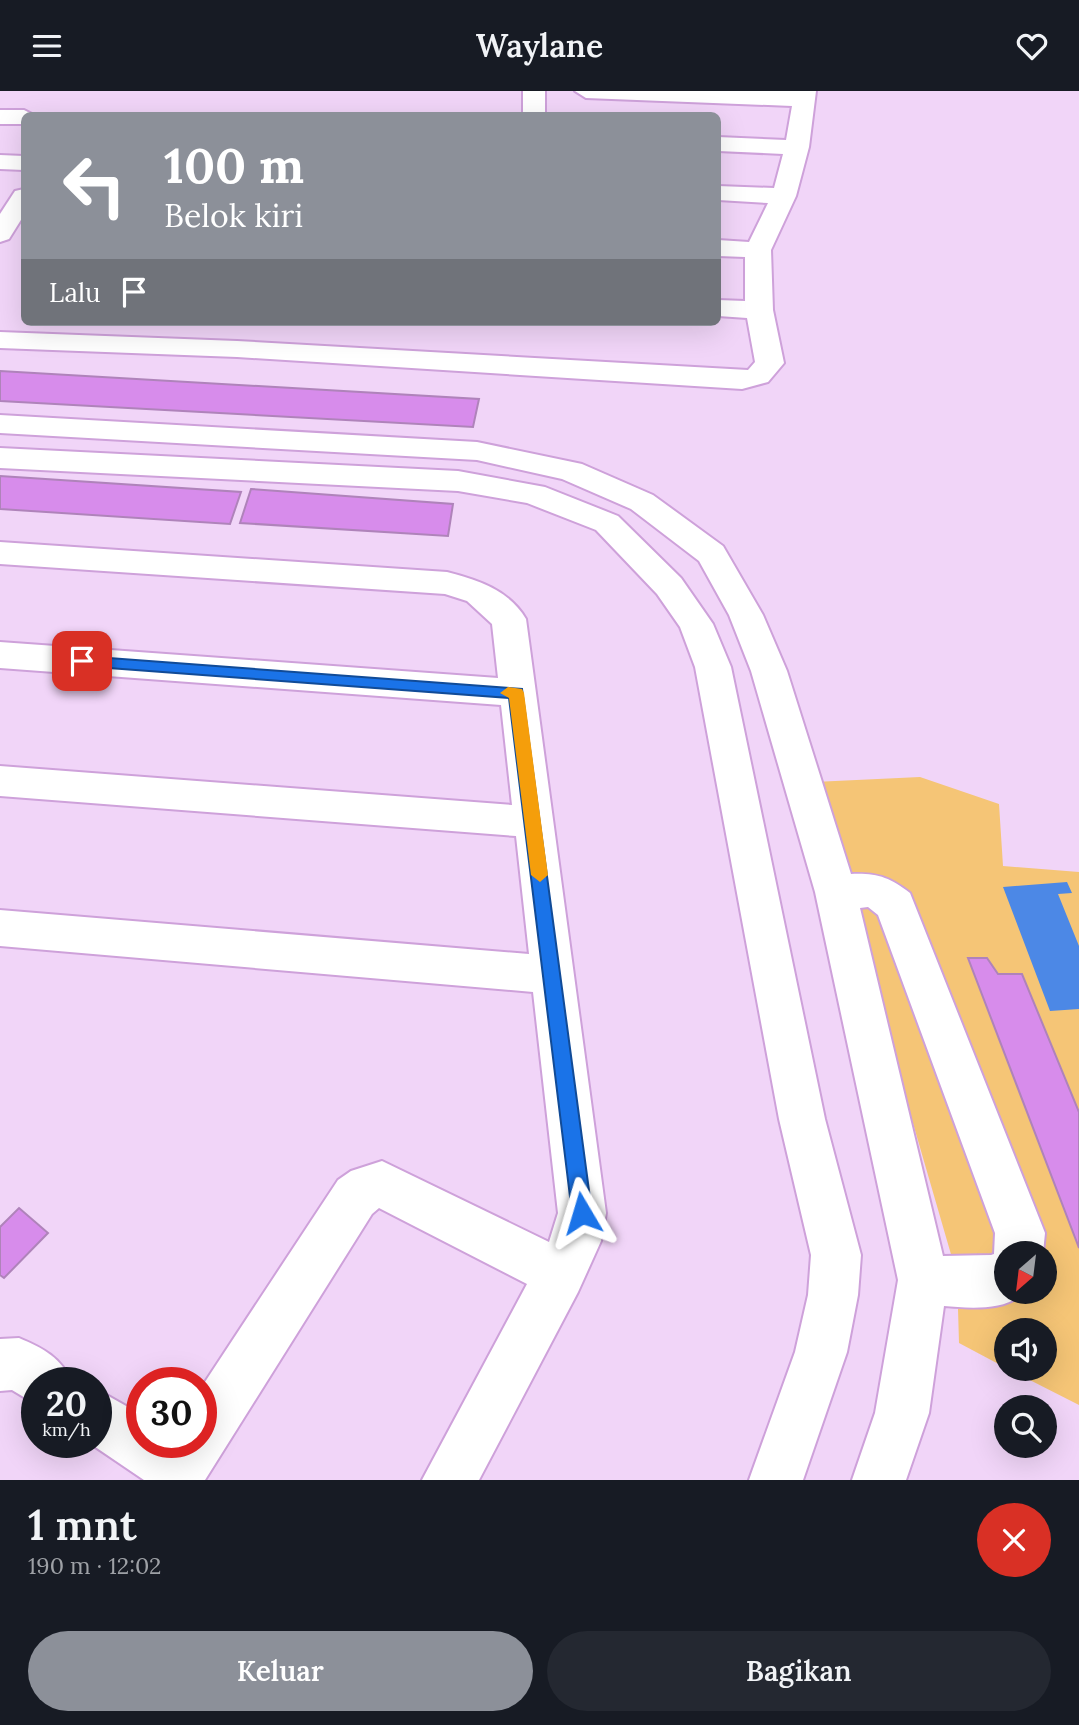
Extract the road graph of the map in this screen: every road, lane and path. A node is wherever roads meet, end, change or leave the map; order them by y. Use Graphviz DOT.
graph roads {
  1 [pos="534,91"];
  2 [pos="586,91"];
  3 [pos="805,96"];
  4 [pos="3,106"];
  5 [pos="534,112"];
  6 [pos="21,115"];
  7 [pos="721,144"];
  8 [pos="797,147"];
  9 [pos="0,162"];
  10 [pos="21,163"];
  11 [pos="721,193"];
  12 [pos="784,196"];
  13 [pos="21,201"];
  14 [pos="0,234"];
  15 [pos="721,248"];
  16 [pos="758,250"];
  17 [pos="721,308"];
  18 [pos="759,310"];
  19 [pos="75,333"];
  20 [pos="0,340"];
  21 [pos="0,424"];
  22 [pos="0,458"];
  23 [pos="0,553"];
  24 [pos="0,655"];
  25 [pos="516,693"];
  26 [pos="0,781"];
  27 [pos="533,822"];
  28 [pos="836,891"];
  29 [pos="0,928"];
  30 [pos="552,975"];
  31 [pos="1019,1241"];
  32 [pos="560,1275"];
  33 [pos="923,1280"];
  34 [pos="994,1280"];
  35 [pos="0,1365"];
  36 [pos="23,1367"];
  37 [pos="217,1412"];
  38 [pos="449,1480"];
  39 [pos="776,1480"];
  40 [pos="879,1480"];
  1 -- 5 [label="street"];
  2 -- 3 [label="street"];
  3 -- 8 [label="street"];
  4 -- 6 [label="street"];
  7 -- 8 [label="street"];
  8 -- 12 [label="street"];
  9 -- 10 [label="street"];
  11 -- 12 [label="street"];
  12 -- 16 [label="street"];
  13 -- 14 [label="street"];
  15 -- 16 [label="street"];
  16 -- 18 [label="street"];
  17 -- 18 [label="street"];
  18 -- 19 [label="street"];
  19 -- 20 [label="street"];
  21 -- 28 [label="street"];
  22 -- 39 [label="street"];
  23 -- 25 [label="street"];
  24 -- 25 [label="street"];
  25 -- 27 [label="street"];
  26 -- 27 [label="street"];
  27 -- 30 [label="street"];
  28 -- 31 [label="street"];
  28 -- 33 [label="street"];
  29 -- 30 [label="street"];
  30 -- 32 [label="street"];
  32 -- 37 [label="street"];
  32 -- 38 [label="street"];
  33 -- 34 [label="street"];
  33 -- 40 [label="street"];
  35 -- 36 [label="street"];
}
